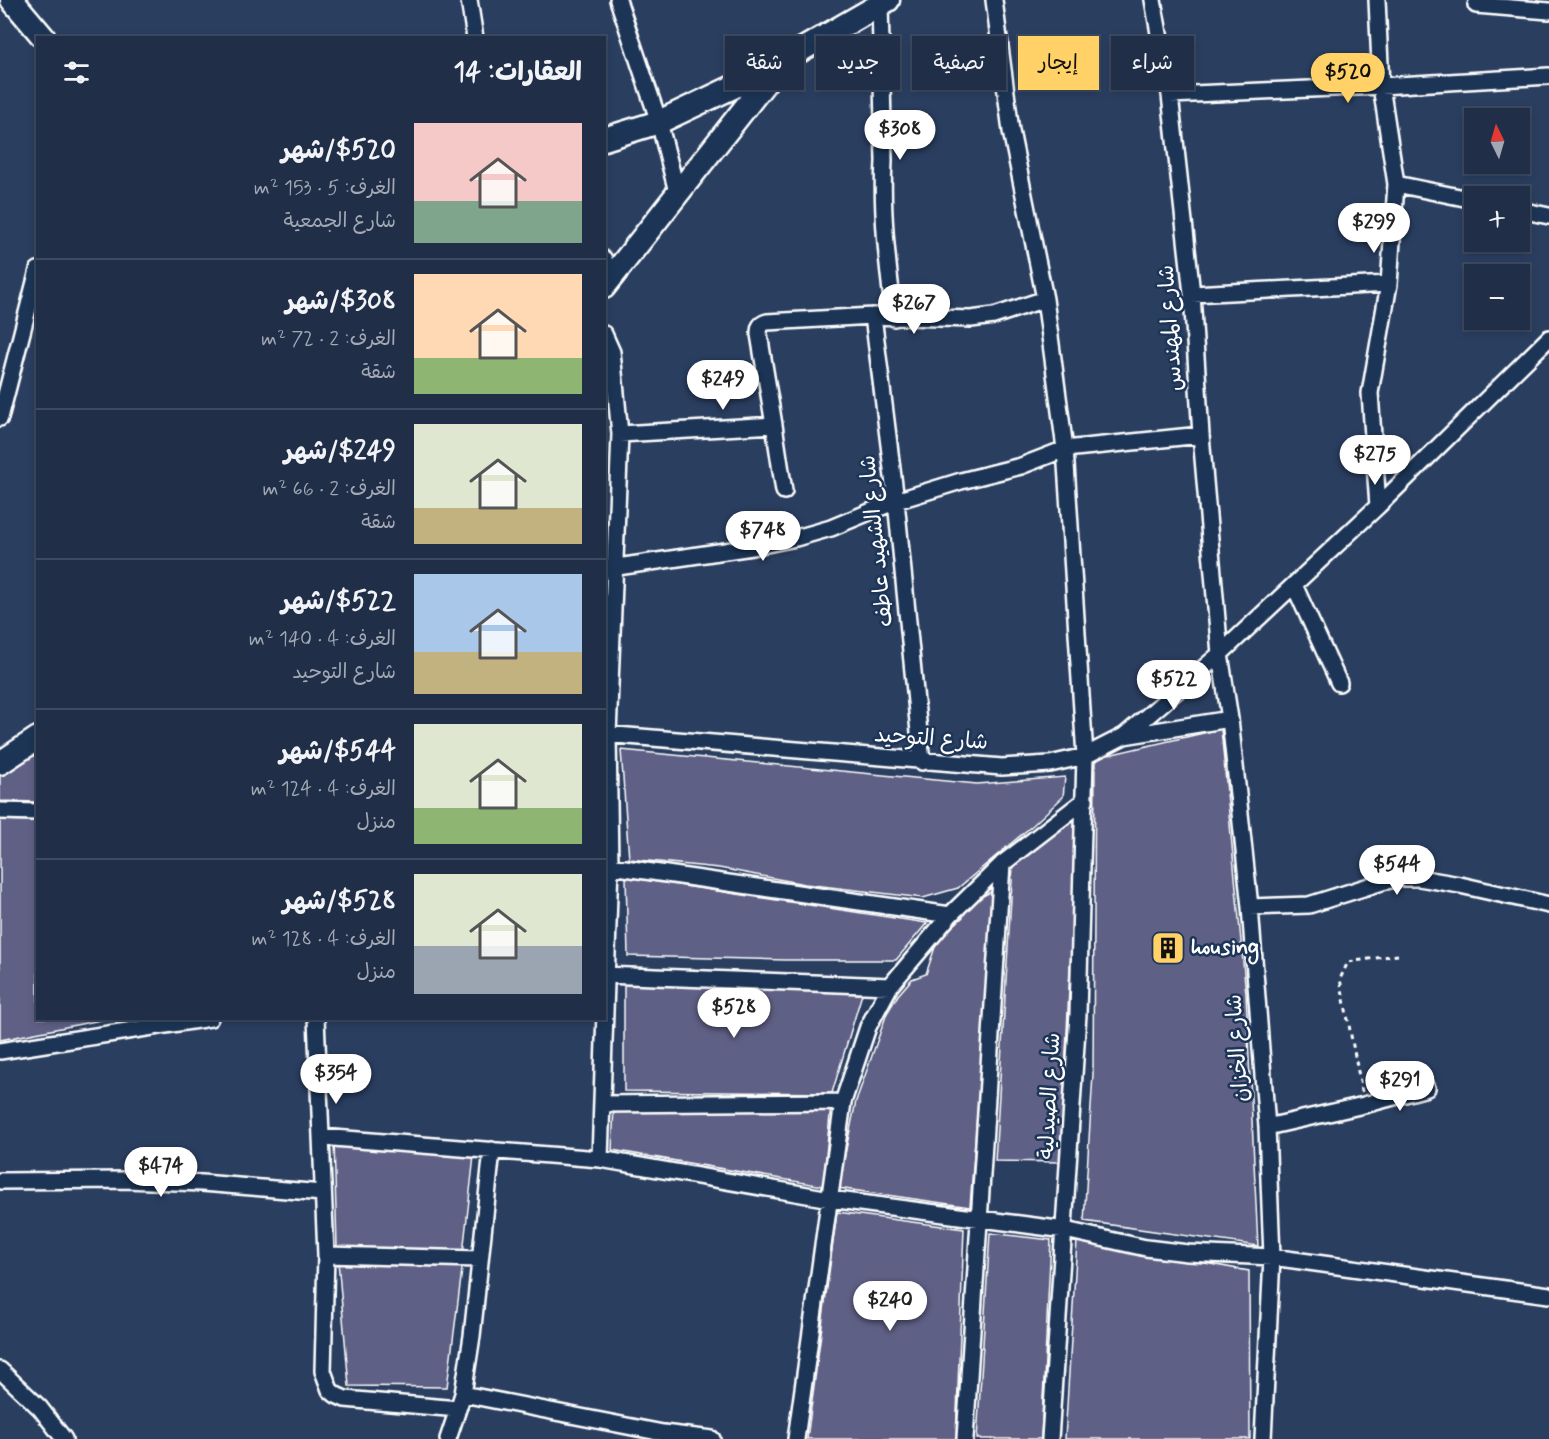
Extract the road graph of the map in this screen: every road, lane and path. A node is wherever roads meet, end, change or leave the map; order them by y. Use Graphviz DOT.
graph roads {
  1 [pos="12,0"];
  2 [pos="469,0"];
  3 [pos="618,0"];
  4 [pos="994,0"];
  5 [pos="1153,0"];
  6 [pos="1377,0"];
  7 [pos="884,3"];
  8 [pos="1476,5"];
  9 [pos="1549,11"];
  10 [pos="42,36"];
  11 [pos="475,36"];
  12 [pos="804,48"];
  13 [pos="1549,76"];
  14 [pos="1381,86"];
  15 [pos="727,90"];
  16 [pos="759,90"];
  17 [pos="1170,95"];
  18 [pos="659,122"];
  19 [pos="606,138"];
  20 [pos="1396,184"];
  21 [pos="677,192"];
  22 [pos="1464,198"];
  23 [pos="1530,212"];
  24 [pos="1549,216"];
  25 [pos="607,275"];
  26 [pos="36,278"];
  27 [pos="1389,284"];
  28 [pos="1192,294"];
  29 [pos="1045,299"];
  30 [pos="873,316"];
  31 [pos="894,318"];
  32 [pos="606,338"];
  33 [pos="1549,338"];
  34 [pos="0,418"];
  35 [pos="774,425"];
  36 [pos="620,434"];
  37 [pos="1201,435"];
  38 [pos="1065,449"];
  39 [pos="784,492"];
  40 [pos="896,501"];
  41 [pos="1378,506"];
  42 [pos="610,568"];
  43 [pos="1294,585"];
  44 [pos="1220,654"];
  45 [pos="1339,683"];
  46 [pos="1230,719"];
  47 [pos="606,734"];
  48 [pos="1124,736"];
  49 [pos="36,739"];
  50 [pos="1085,756"];
  51 [pos="922,762"];
  52 [pos="0,763"];
  53 [pos="1085,800"];
  54 [pos="0,811"];
  55 [pos="36,812"];
  56 [pos="1002,864"];
  57 [pos="607,865"];
  58 [pos="1549,905"];
  59 [pos="1250,908"];
  60 [pos="950,915"];
  61 [pos="606,920"];
  62 [pos="1398,955"];
  63 [pos="606,975"];
  64 [pos="890,986"];
  65 [pos="197,1020"];
  66 [pos="316,1020"];
  67 [pos="604,1020"];
  68 [pos="0,1051"];
  69 [pos="1427,1088"];
  70 [pos="843,1102"];
  71 [pos="602,1104"];
  72 [pos="1364,1105"];
  73 [pos="1267,1127"];
  74 [pos="321,1137"];
  75 [pos="492,1150"];
  76 [pos="600,1159"];
  77 [pos="0,1181"];
  78 [pos="323,1193"];
  79 [pos="830,1200"];
  80 [pos="978,1219"];
  81 [pos="1065,1230"];
  82 [pos="326,1255"];
  83 [pos="1272,1257"];
  84 [pos="479,1260"];
  85 [pos="1549,1295"];
  86 [pos="0,1370"];
  87 [pos="463,1394"];
  88 [pos="458,1409"];
  89 [pos="663,1436"];
  90 [pos="64,1439"];
  91 [pos="448,1439"];
  92 [pos="712,1439"];
  93 [pos="796,1439"];
  94 [pos="965,1439"];
  95 [pos="1050,1439"];
  96 [pos="1263,1439"];
  1 -- 10 [label="main road"];
  2 -- 11 [label="street"];
  3 -- 18 [label="street"];
  4 -- 29 [label="street, شارع الصيدلية"];
  5 -- 17 [label="street, شارع المهندس"];
  6 -- 14 [label="street"];
  7 -- 12 [label="main road"];
  7 -- 31 [label="street"];
  8 -- 9 [label="street"];
  13 -- 14 [label="street"];
  14 -- 17 [label="street"];
  14 -- 20 [label="street"];
  15 -- 18 [label="main road"];
  16 -- 21 [label="main road"];
  17 -- 28 [label="street, شارع المهندس"];
  18 -- 19 [label="main road"];
  18 -- 21 [label="street"];
  20 -- 22 [label="street"];
  20 -- 27 [label="street"];
  21 -- 25 [label="main road"];
  23 -- 24 [label="street"];
  26 -- 34 [label="street"];
  27 -- 28 [label="street"];
  27 -- 41 [label="street"];
  28 -- 37 [label="street, شارع المهندس"];
  29 -- 31 [label="street"];
  29 -- 38 [label="street, شارع الصيدلية"];
  30 -- 31 [label="street"];
  30 -- 35 [label="street"];
  30 -- 40 [label="street, شارع الشهيد عاطف"];
  32 -- 36 [label="street"];
  33 -- 41 [label="street, شارع التوحيد"];
  35 -- 36 [label="street"];
  35 -- 39 [label="street"];
  36 -- 42 [label="street"];
  37 -- 38 [label="street"];
  37 -- 44 [label="street, شارع المهندس"];
  38 -- 40 [label="street"];
  38 -- 50 [label="street, شارع الصيدلية"];
  40 -- 42 [label="street"];
  40 -- 51 [label="street, شارع الشهيد عاطف"];
  41 -- 43 [label="street, شارع التوحيد"];
  42 -- 47 [label="street"];
  43 -- 44 [label="street, شارع التوحيد"];
  43 -- 45 [label="street"];
  44 -- 46 [label="street, شارع الخزان"];
  44 -- 48 [label="street, شارع التوحيد"];
  46 -- 48 [label="street"];
  46 -- 59 [label="street, شارع الخزان"];
  47 -- 51 [label="street, شارع التوحيد"];
  47 -- 57 [label="street"];
  48 -- 50 [label="street, شارع التوحيد"];
  49 -- 52 [label="main road"];
  50 -- 51 [label="street, شارع التوحيد"];
  50 -- 53 [label="street, شارع الصيدلية"];
  53 -- 56 [label="street"];
  53 -- 81 [label="street, شارع الصيدلية"];
  54 -- 55 [label="street"];
  56 -- 60 [label="street"];
  56 -- 80 [label="street"];
  57 -- 60 [label="street"];
  57 -- 61 [label="street"];
  58 -- 59 [label="street"];
  59 -- 73 [label="street, شارع الخزان"];
  60 -- 64 [label="street"];
  62 -- 72 [label="path"];
  63 -- 64 [label="street"];
  64 -- 70 [label="street"];
  65 -- 68 [label="street"];
  66 -- 74 [label="street"];
  67 -- 71 [label="street"];
  69 -- 72 [label="street"];
  70 -- 71 [label="street"];
  70 -- 79 [label="street"];
  71 -- 76 [label="street"];
  72 -- 73 [label="street"];
  73 -- 83 [label="street, شارع الخزان"];
  74 -- 75 [label="street"];
  74 -- 78 [label="street"];
  75 -- 76 [label="street"];
  75 -- 84 [label="street"];
  76 -- 79 [label="street"];
  77 -- 78 [label="street"];
  78 -- 82 [label="street"];
  79 -- 80 [label="street"];
  79 -- 93 [label="street"];
  80 -- 81 [label="street"];
  80 -- 94 [label="street"];
  81 -- 83 [label="street"];
  81 -- 95 [label="street, شارع الصيدلية"];
  82 -- 84 [label="street"];
  82 -- 88 [label="street"];
  83 -- 85 [label="street"];
  83 -- 96 [label="street, شارع الخزان"];
  84 -- 87 [label="street"];
  86 -- 90 [label="street"];
  87 -- 88 [label="street"];
  87 -- 89 [label="street"];
  88 -- 91 [label="street"];
  89 -- 92 [label="street"];
}
